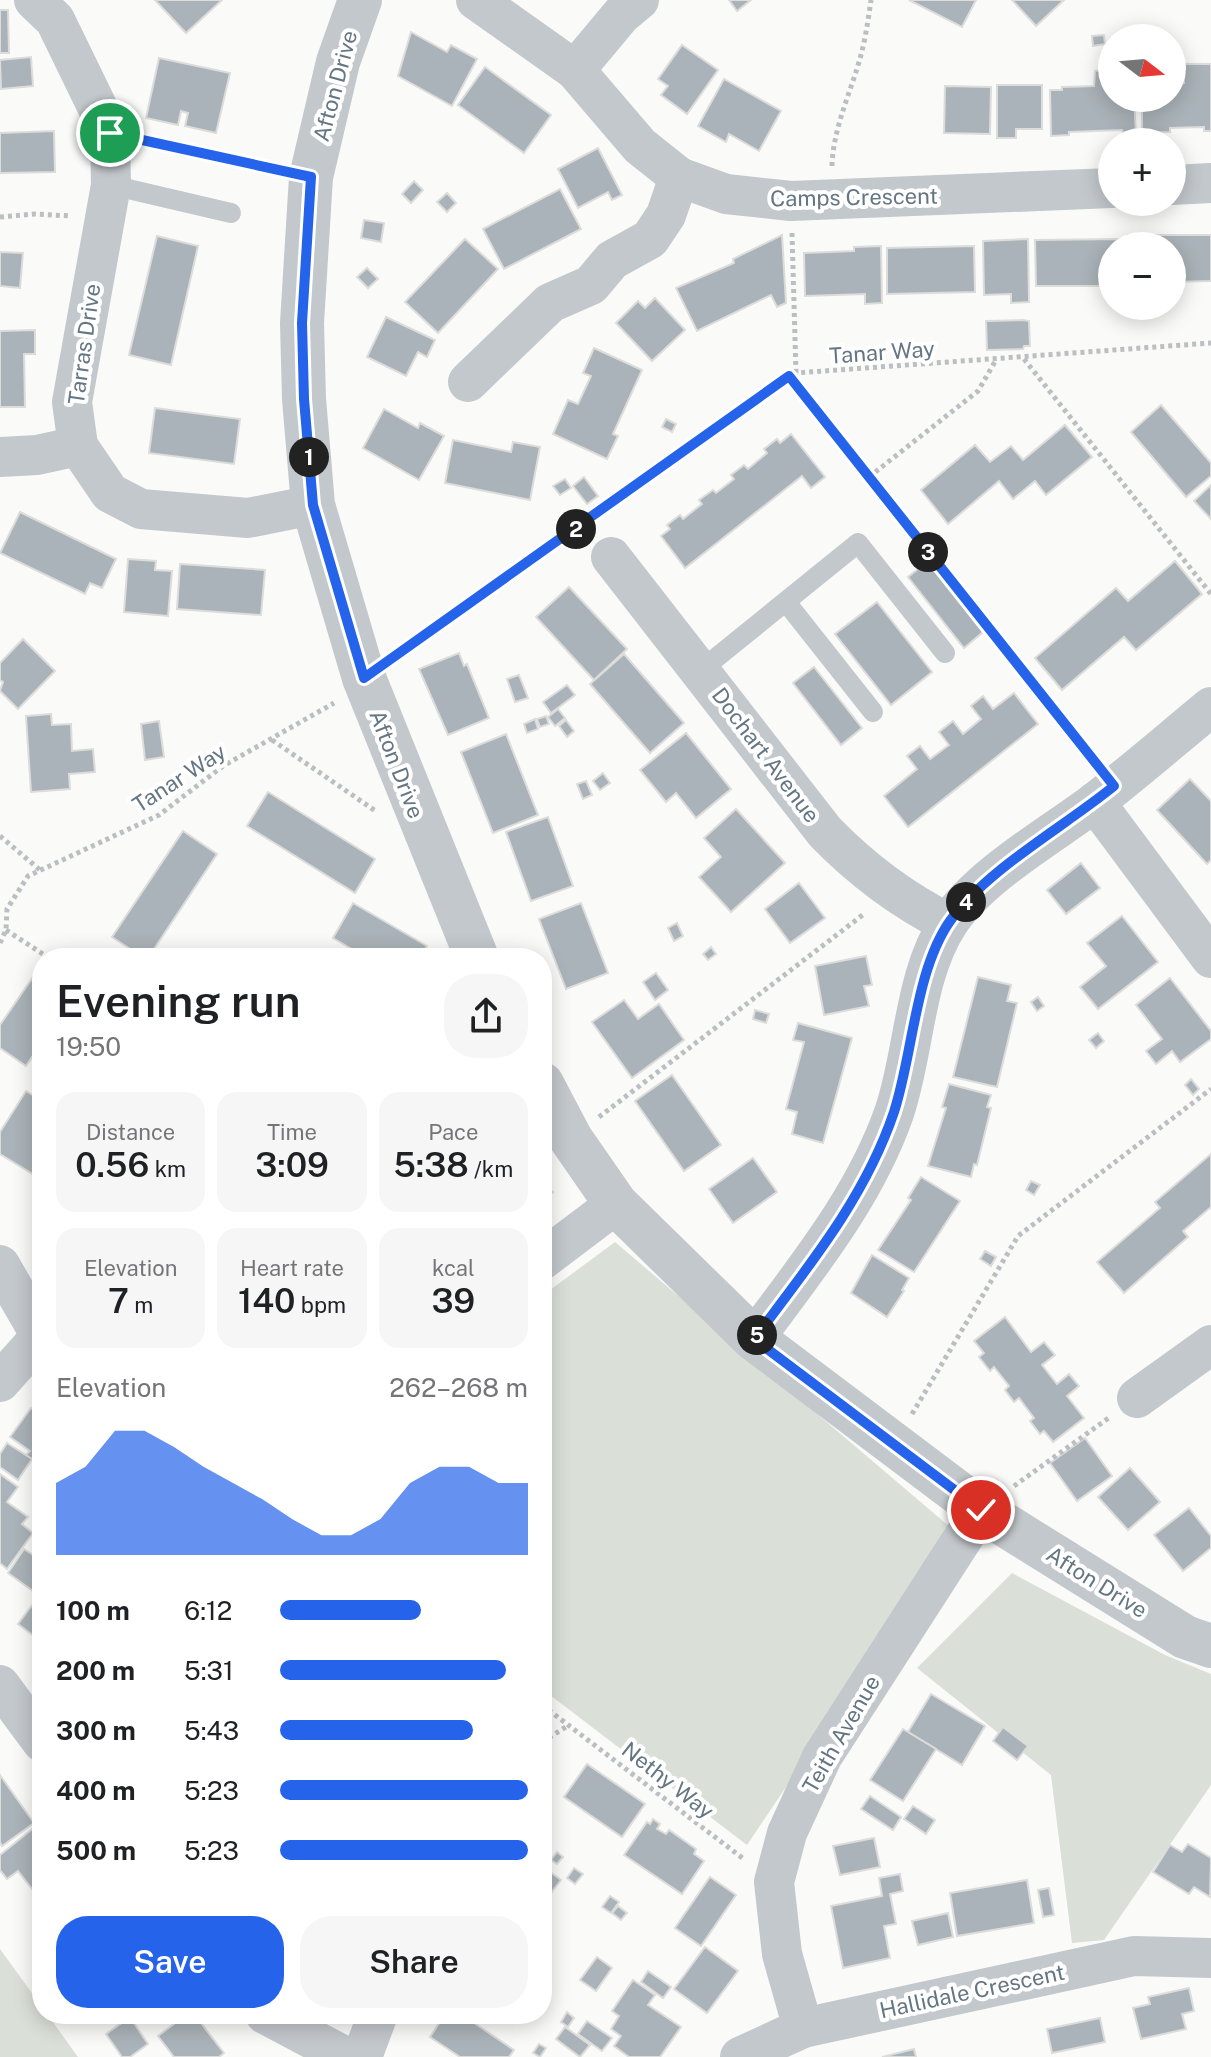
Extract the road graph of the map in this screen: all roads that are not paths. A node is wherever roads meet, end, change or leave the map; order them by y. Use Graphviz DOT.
graph roads {
  1 [pos="360,0"];
  2 [pos="476,0"];
  3 [pos="639,0"];
  4 [pos="56,7"];
  5 [pos="575,70"];
  6 [pos="679,177"];
  7 [pos="1211,183"];
  8 [pos="1186,184"];
  9 [pos="1098,189"];
  10 [pos="107,202"];
  11 [pos="231,213"];
  12 [pos="468,382"];
  13 [pos="78,446"];
  14 [pos="0,457"];
  15 [pos="313,505"];
  16 [pos="611,557"];
  17 [pos="786,602"];
  18 [pos="945,653"];
  19 [pos="701,670"];
  20 [pos="1211,707"];
  21 [pos="873,712"];
  22 [pos="1104,794"];
  23 [pos="948,923"];
  24 [pos="465,948"];
  25 [pos="1211,958"];
  26 [pos="552,1103"];
  27 [pos="616,1204"];
  28 [pos="552,1252"];
  29 [pos="0,1265"];
  30 [pos="32,1320"];
  31 [pos="754,1339"];
  32 [pos="32,1345"];
  33 [pos="1211,1345"];
  34 [pos="0,1382"];
  35 [pos="1137,1398"];
  36 [pos="981,1510"];
  37 [pos="1211,1646"];
  38 [pos="0,1685"];
  39 [pos="32,1722"];
  40 [pos="1211,1958"];
  41 [pos="284,2024"];
  42 [pos="374,2024"];
  43 [pos="803,2028"];
  44 [pos="346,2057"];
  45 [pos="362,2057"];
  46 [pos="740,2057"];
  1 -- 15 [label="street, Afton Drive"];
  2 -- 5 [label="street, Camps Crescent"];
  3 -- 5 [label="street"];
  4 -- 10 [label="street, Tarras Drive"];
  5 -- 6 [label="street, Camps Crescent"];
  6 -- 9 [label="street, Camps Crescent"];
  6 -- 12 [label="street"];
  7 -- 8 [label="street"];
  10 -- 11 [label="lane"];
  10 -- 13 [label="street, Tarras Drive"];
  13 -- 14 [label="street"];
  13 -- 15 [label="street, Tarras Drive"];
  15 -- 24 [label="street, Afton Drive"];
  16 -- 19 [label="street, Dochart Avenue"];
  17 -- 18 [label="lane"];
  17 -- 19 [label="lane"];
  17 -- 21 [label="lane"];
  19 -- 23 [label="street, Dochart Avenue"];
  20 -- 22 [label="street"];
  22 -- 23 [label="street"];
  22 -- 25 [label="street"];
  23 -- 31 [label="street"];
  26 -- 27 [label="street, Afton Drive"];
  27 -- 28 [label="street"];
  27 -- 31 [label="street, Afton Drive"];
  29 -- 30 [label="street"];
  31 -- 36 [label="street, Afton Drive"];
  32 -- 34 [label="street"];
  33 -- 35 [label="street"];
  36 -- 37 [label="street, Afton Drive"];
  36 -- 43 [label="street, Teith Avenue"];
  38 -- 39 [label="street"];
  40 -- 43 [label="street, Hallidale Crescent"];
  41 -- 44 [label="street"];
  42 -- 45 [label="street"];
  43 -- 46 [label="street, Hallidale Crescent"];
}
